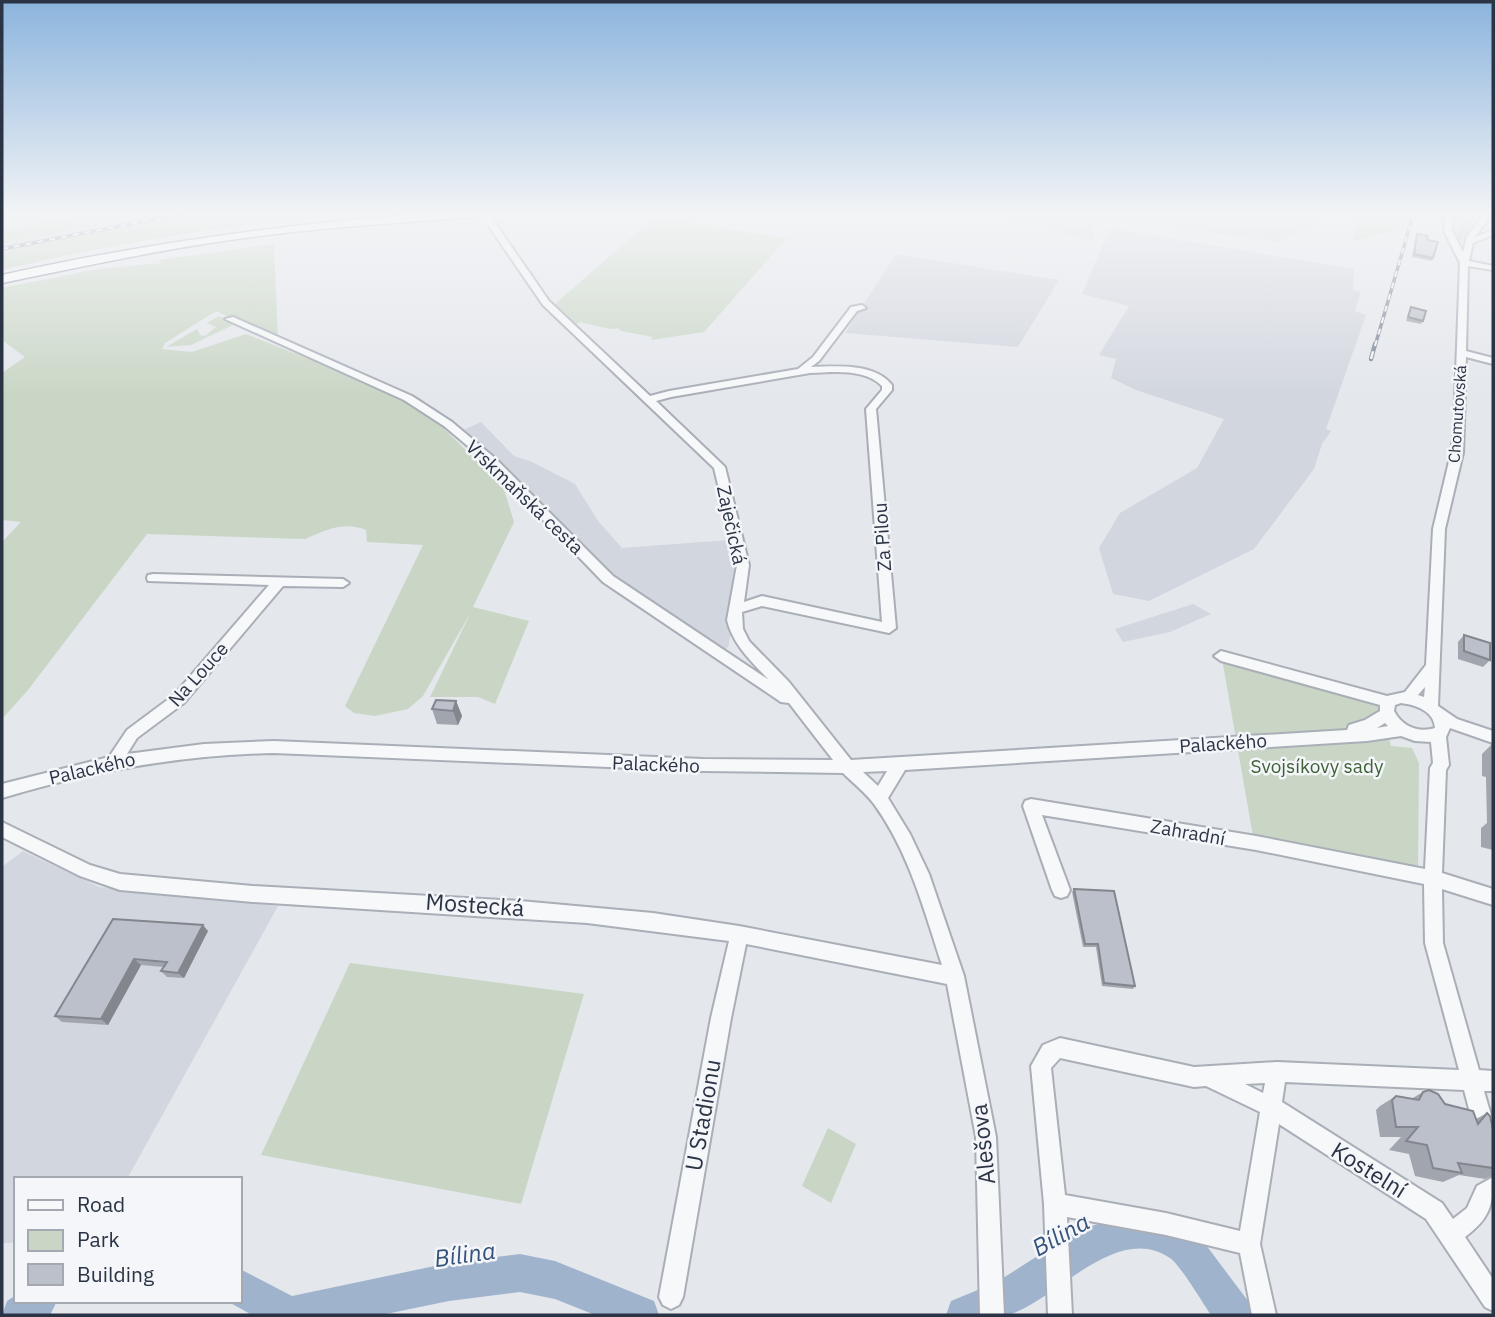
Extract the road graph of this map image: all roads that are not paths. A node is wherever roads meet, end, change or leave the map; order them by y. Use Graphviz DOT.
graph roads {
  1 [pos="20,273"];
  2 [pos="527,273"];
  3 [pos="1464,273"];
  4 [pos="2,277"];
  5 [pos="862,308"];
  6 [pos="230,319"];
  7 [pos="1461,353"];
  8 [pos="1493,361"];
  9 [pos="801,371"];
  10 [pos="649,400"];
  11 [pos="153,578"];
  12 [pos="279,582"];
  13 [pos="344,583"];
  14 [pos="736,609"];
  15 [pos="1221,656"];
  16 [pos="1434,665"];
  17 [pos="1408,698"];
  18 [pos="802,708"];
  19 [pos="1388,708"];
  20 [pos="1438,723"];
  21 [pos="1410,733"];
  22 [pos="1315,737"];
  23 [pos="1493,737"];
  24 [pos="1493,743"];
  25 [pos="114,762"];
  26 [pos="900,764"];
  27 [pos="847,767"];
  28 [pos="1438,768"];
  29 [pos="2,791"];
  30 [pos="879,798"];
  31 [pos="2,829"];
  32 [pos="1433,878"];
  33 [pos="1061,890"];
  34 [pos="1493,897"];
  35 [pos="739,934"];
  36 [pos="955,975"];
  37 [pos="1277,1072"];
  38 [pos="1211,1078"];
  39 [pos="1470,1078"];
  40 [pos="1493,1081"];
  41 [pos="1270,1107"];
  42 [pos="1493,1159"];
  43 [pos="1493,1188"];
  44 [pos="1055,1204"];
  45 [pos="1450,1235"];
  46 [pos="1249,1244"];
  47 [pos="671,1297"];
  48 [pos="1493,1299"];
  49 [pos="992,1315"];
  50 [pos="1060,1315"];
  51 [pos="1264,1315"];
  1 -- 4 [label="highway"];
  2 -- 10 [label="street, Zaječická"];
  3 -- 7 [label="street, Chomutovská"];
  5 -- 9 [label="street"];
  6 -- 18 [label="street, Vrskmaňská cesta"];
  7 -- 8 [label="street"];
  7 -- 16 [label="street, Chomutovská"];
  9 -- 10 [label="street"];
  9 -- 14 [label="street, Za Pilou"];
  10 -- 14 [label="street, Zaječická"];
  11 -- 12 [label="street"];
  12 -- 13 [label="street"];
  12 -- 25 [label="street, Na Louce"];
  14 -- 18 [label="street, Zaječická"];
  15 -- 19 [label="street"];
  16 -- 17 [label="street"];
  16 -- 20 [label="street, Chomutovská"];
  17 -- 19 [label="street"];
  17 -- 20 [label="street"];
  18 -- 27 [label="street, Zaječická"];
  19 -- 21 [label="street"];
  19 -- 22 [label="street, Palackého"];
  20 -- 21 [label="street"];
  20 -- 23 [label="street"];
  20 -- 24 [label="street"];
  20 -- 28 [label="street, Chomutovská"];
  21 -- 22 [label="street, Palackého"];
  21 -- 28 [label="street"];
  22 -- 26 [label="street, Palackého"];
  25 -- 27 [label="street, Palackého"];
  25 -- 29 [label="street, Palackého"];
  26 -- 27 [label="street, Palackého"];
  26 -- 30 [label="street"];
  27 -- 30 [label="street, Zaječická"];
  28 -- 32 [label="street, Chomutovská"];
  30 -- 36 [label="street, Zaječická"];
  31 -- 35 [label="street, Mostecká"];
  32 -- 33 [label="street, Zahradní"];
  32 -- 34 [label="street"];
  32 -- 39 [label="street, Chomutovská"];
  35 -- 36 [label="street, Mostecká"];
  35 -- 47 [label="street, U Stadionu"];
  36 -- 49 [label="street, Alešova"];
  37 -- 38 [label="street, Kostelní"];
  37 -- 39 [label="street, Kostelní"];
  37 -- 41 [label="street"];
  38 -- 41 [label="street, Kostelní"];
  38 -- 44 [label="street, Kostelní"];
  39 -- 40 [label="street, Kostelní"];
  39 -- 42 [label="street, Chomutovská"];
  41 -- 45 [label="street, Kostelní"];
  41 -- 46 [label="street"];
  43 -- 45 [label="street"];
  44 -- 46 [label="street"];
  44 -- 50 [label="street"];
  45 -- 48 [label="street, Kostelní"];
  46 -- 51 [label="street"];
}
